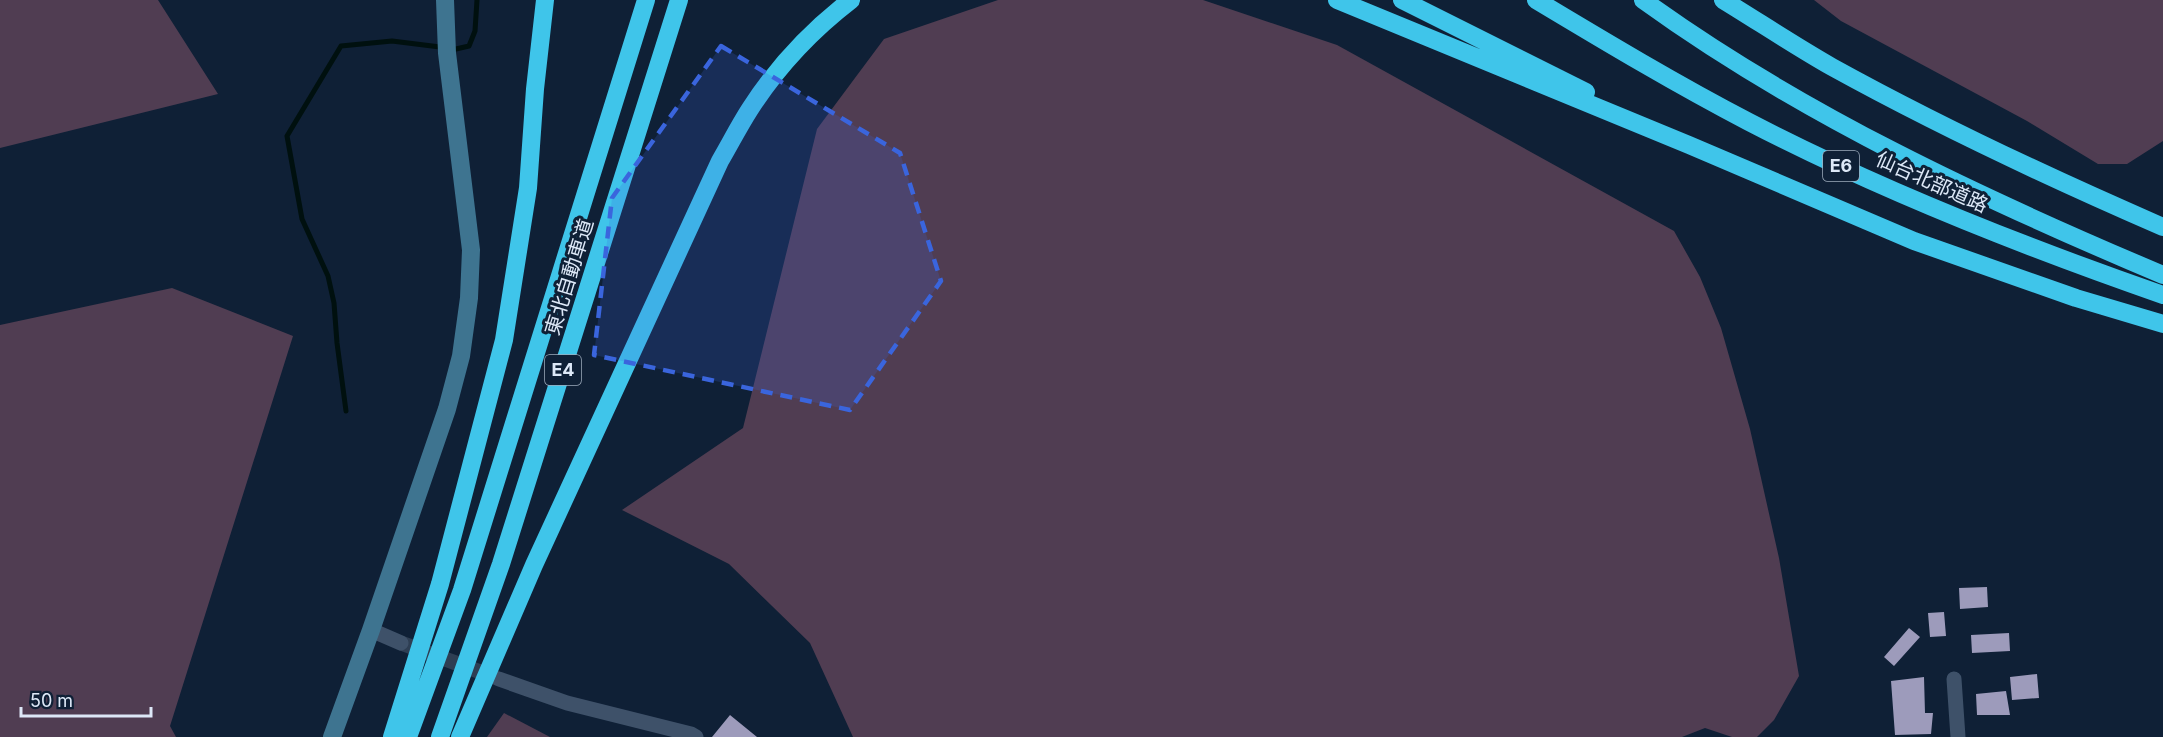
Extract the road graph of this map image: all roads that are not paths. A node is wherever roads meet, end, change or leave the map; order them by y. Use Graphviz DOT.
graph roads {
  1 [pos="445,0"];
  2 [pos="544,0"];
  3 [pos="645,0"];
  4 [pos="679,0"];
  5 [pos="851,0"];
  6 [pos="1337,0"];
  7 [pos="1402,0"];
  8 [pos="1536,0"];
  9 [pos="1643,0"];
  10 [pos="1723,0"];
  11 [pos="1689,145"];
  12 [pos="2163,226"];
  13 [pos="2163,275"];
  14 [pos="2163,295"];
  15 [pos="2163,324"];
  16 [pos="371,630"];
  17 [pos="401,643"];
  18 [pos="499,679"];
  19 [pos="1954,679"];
  20 [pos="332,737"];
  21 [pos="392,737"];
  22 [pos="408,737"];
  23 [pos="440,737"];
  24 [pos="460,737"];
  25 [pos="696,737"];
  26 [pos="1958,737"];
  1 -- 16 [label="street"];
  2 -- 21 [label="highway"];
  3 -- 22 [label="highway, 東北自動車道 / E4"];
  4 -- 23 [label="highway, 東北自動車道 / E4"];
  5 -- 24 [label="highway"];
  6 -- 11 [label="highway"];
  7 -- 11 [label="highway"];
  8 -- 14 [label="highway, 仙台北部道路 / E6"];
  9 -- 13 [label="highway"];
  10 -- 12 [label="highway"];
  11 -- 15 [label="highway"];
  16 -- 17 [label="street"];
  16 -- 20 [label="street"];
  18 -- 25 [label="street"];
  19 -- 26 [label="street"];
}
